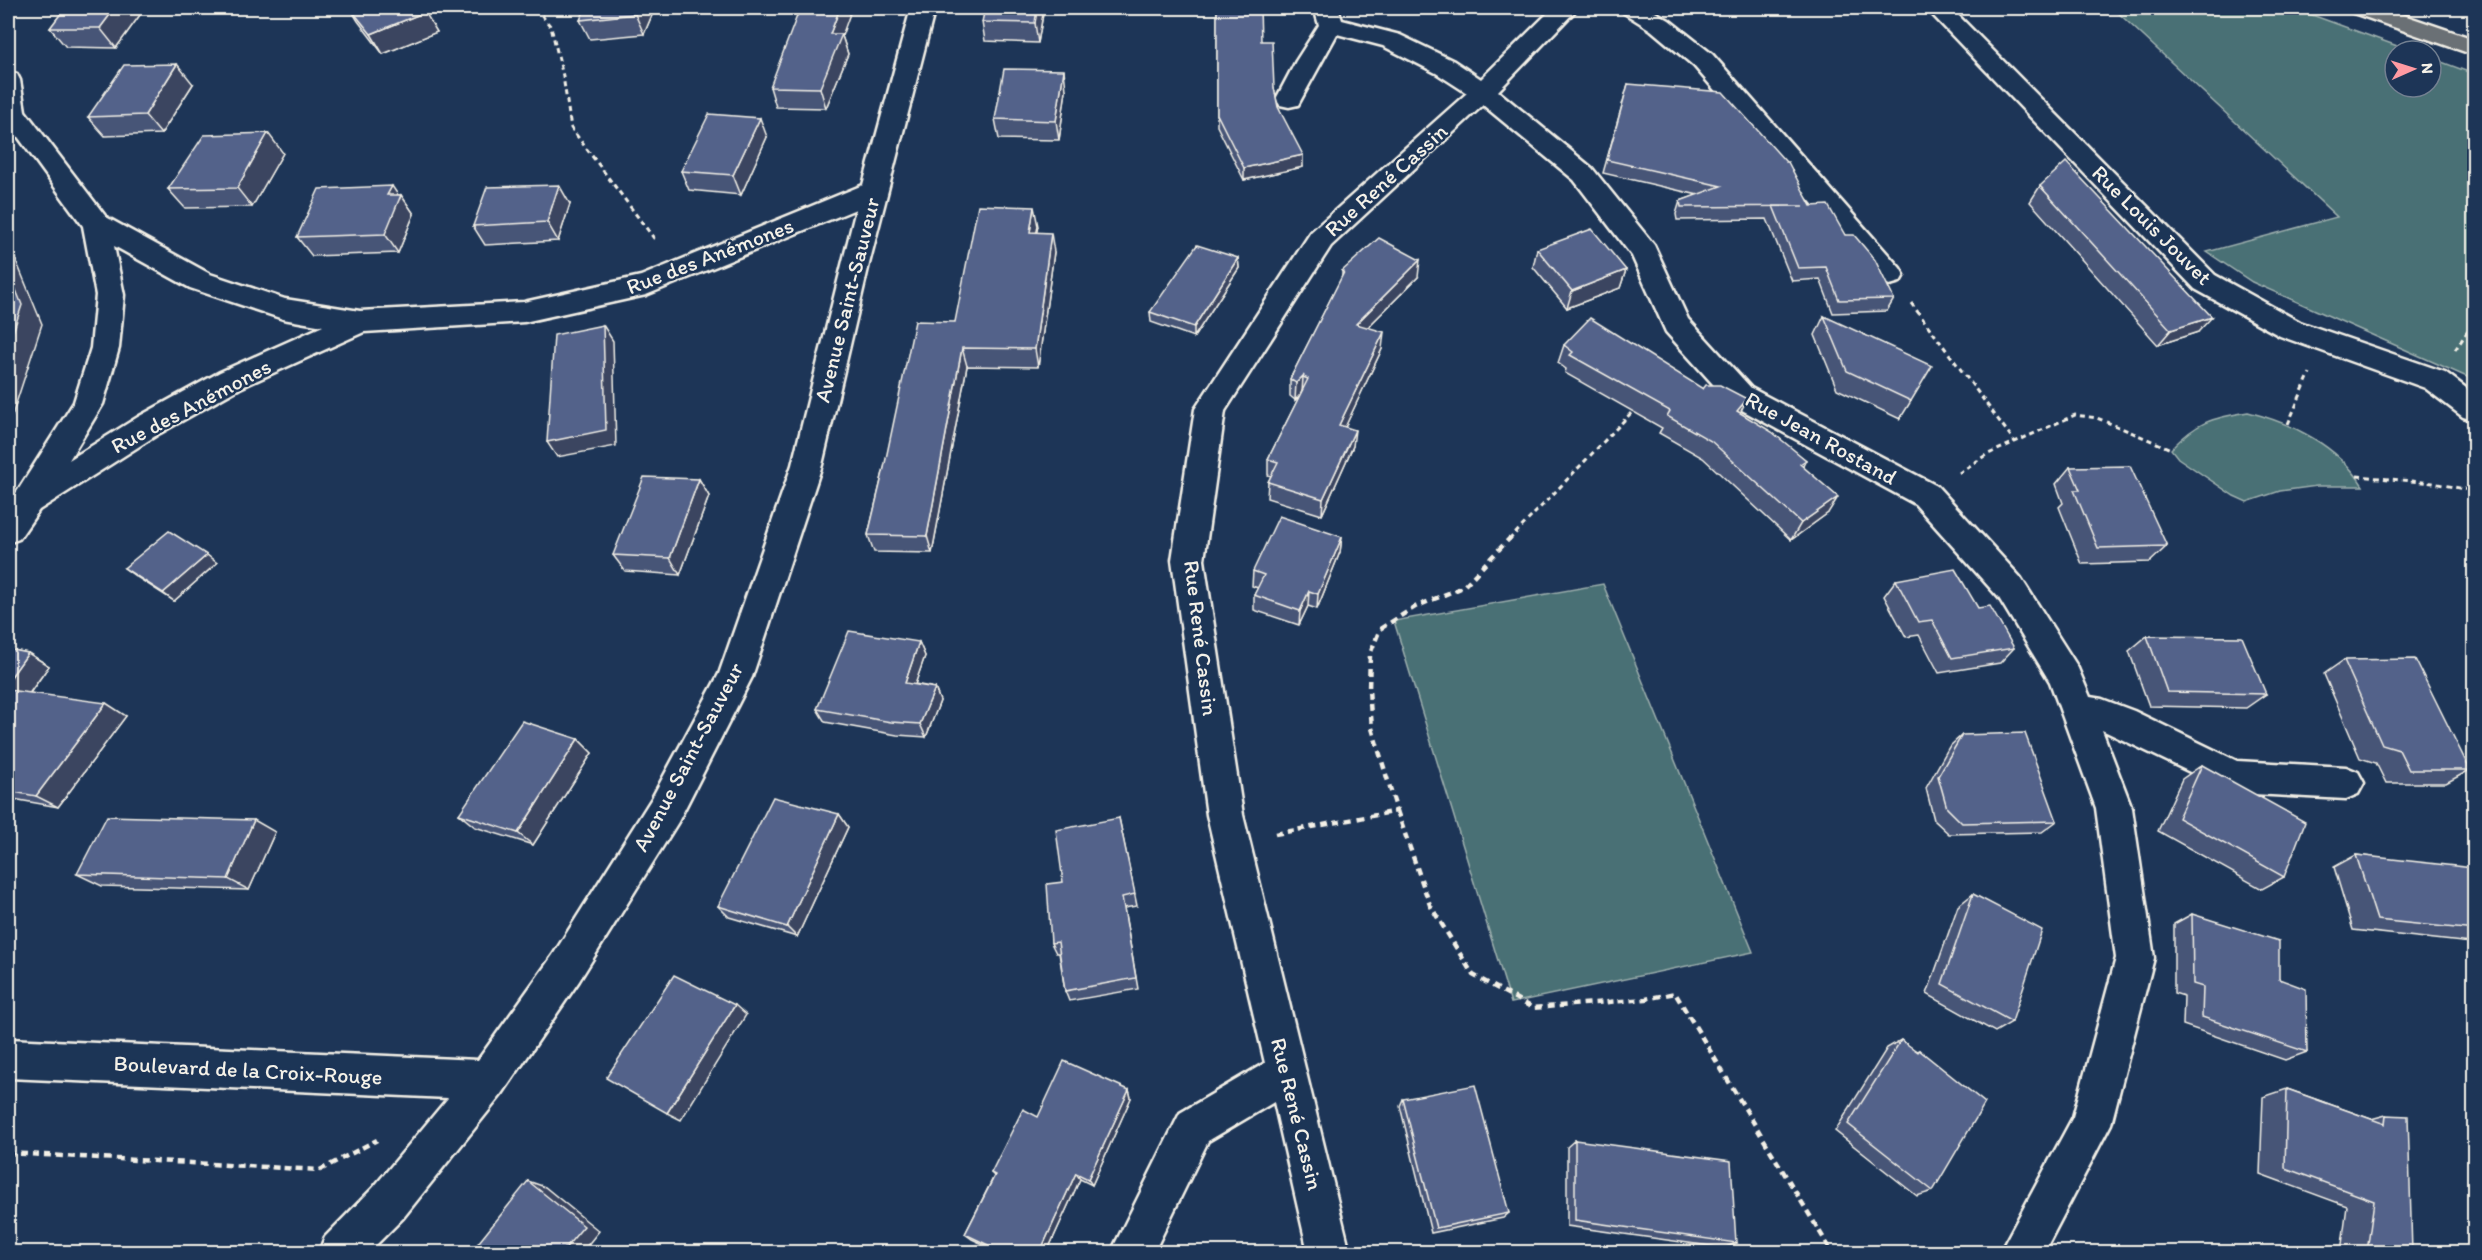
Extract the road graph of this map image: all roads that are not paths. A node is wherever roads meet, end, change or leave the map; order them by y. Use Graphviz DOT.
graph roads {
  1 [pos="923,8"];
  2 [pos="1566,8"];
  3 [pos="1632,8"];
  4 [pos="1938,8"];
  5 [pos="2361,8"];
  6 [pos="1329,16"];
  7 [pos="2475,47"];
  8 [pos="8,80"];
  9 [pos="1483,92"];
  10 [pos="1288,99"];
  11 [pos="875,190"];
  12 [pos="96,224"];
  13 [pos="1890,275"];
  14 [pos="360,322"];
  15 [pos="2475,409"];
  16 [pos="28,501"];
  17 [pos="8,530"];
  18 [pos="2078,711"];
  19 [pos="2346,783"];
  20 [pos="8,1059"];
  21 [pos="1287,1073"];
  22 [pos="488,1080"];
  23 [pos="340,1252"];
  24 [pos="1132,1252"];
  25 [pos="1329,1252"];
  26 [pos="2021,1252"];
  1 -- 11 [label="street, Avenue Saint-Sauveur"];
  2 -- 9 [label="street, Rue René Cassin"];
  3 -- 13 [label="street"];
  4 -- 15 [label="street, Rue Louis Jouvet"];
  5 -- 7 [label="main road"];
  6 -- 9 [label="street, Rue Jean Rostand"];
  6 -- 10 [label="street"];
  8 -- 12 [label="street, Rue des Anémones"];
  9 -- 18 [label="street, Rue Jean Rostand"];
  9 -- 21 [label="street, Rue René Cassin"];
  11 -- 14 [label="street, Rue des Anémones"];
  11 -- 22 [label="street, Avenue Saint-Sauveur"];
  12 -- 14 [label="street, Rue des Anémones"];
  12 -- 16 [label="street, Rue des Anémones"];
  14 -- 16 [label="street, Rue des Anémones"];
  16 -- 17 [label="street, Rue des Anémones"];
  18 -- 19 [label="street"];
  18 -- 26 [label="street, Rue Jean Rostand"];
  20 -- 22 [label="street, Boulevard de la Croix-Rouge"];
  21 -- 24 [label="street"];
  21 -- 25 [label="street, Rue René Cassin"];
  22 -- 23 [label="street, Avenue Saint-Sauveur"];
}
